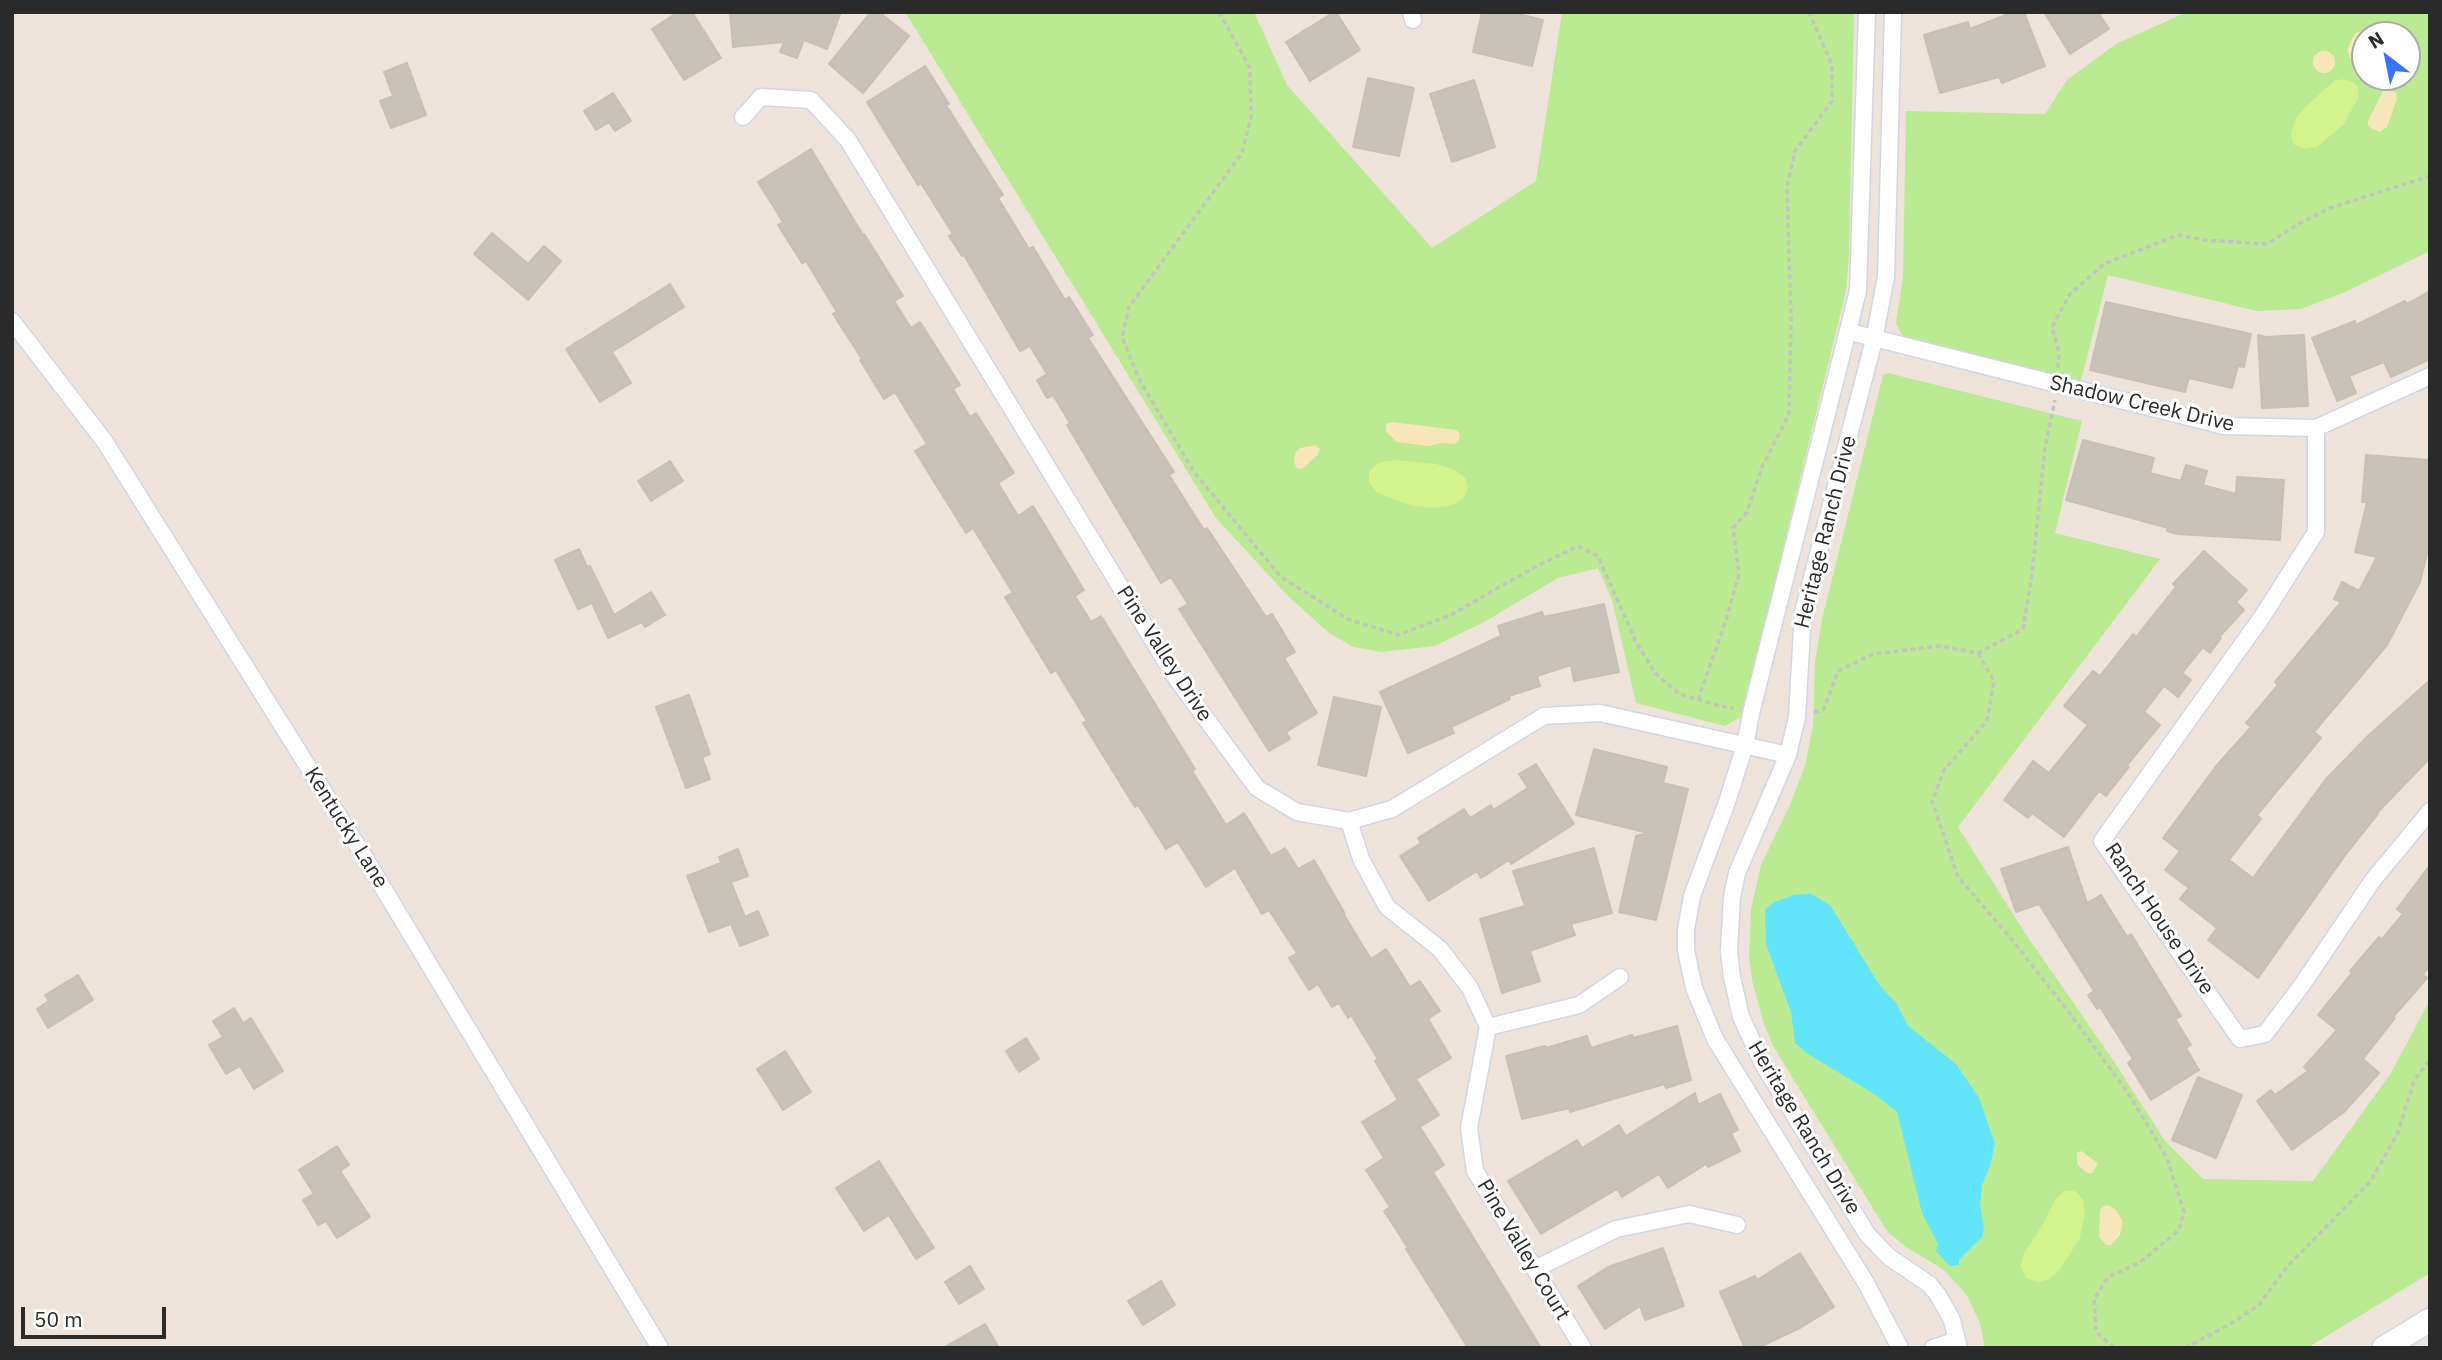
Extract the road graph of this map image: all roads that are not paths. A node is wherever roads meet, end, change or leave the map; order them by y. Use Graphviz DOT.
graph roads {
  1 [pos="1867,12"];
  2 [pos="1893,12"];
  3 [pos="743,117"];
  4 [pos="12,321"];
  5 [pos="1850,332"];
  6 [pos="1874,340"];
  7 [pos="2430,376"];
  8 [pos="2316,428"];
  9 [pos="1745,745"];
  10 [pos="1788,755"];
  11 [pos="2430,811"];
  12 [pos="1349,821"];
  13 [pos="1620,977"];
  14 [pos="1488,1027"];
  15 [pos="1737,1224"];
  16 [pos="1535,1269"];
  17 [pos="2430,1320"];
  18 [pos="1958,1344"];
  19 [pos="660,1348"];
  20 [pos="1583,1348"];
  21 [pos="1900,1348"];
  22 [pos="1933,1348"];
  23 [pos="2384,1348"];
  1 -- 5 [label="street, Heritage Ranch Drive"];
  2 -- 6 [label="street, Heritage Ranch Drive"];
  3 -- 12 [label="street, Pine Valley Drive"];
  4 -- 19 [label="street, Kentucky Lane"];
  5 -- 6 [label="street, Shadow Creek Drive"];
  5 -- 9 [label="street, Heritage Ranch Drive"];
  6 -- 8 [label="street, Shadow Creek Drive"];
  6 -- 10 [label="street, Heritage Ranch Drive"];
  7 -- 8 [label="street, Shadow Creek Drive"];
  8 -- 11 [label="street, Ranch House Drive"];
  9 -- 10 [label="street, Pine Valley Drive"];
  9 -- 12 [label="street, Pine Valley Drive"];
  9 -- 21 [label="street, Heritage Ranch Drive"];
  10 -- 18 [label="street, Heritage Ranch Drive"];
  12 -- 14 [label="street"];
  13 -- 14 [label="street"];
  14 -- 16 [label="street, Pine Valley Court"];
  15 -- 16 [label="street"];
  16 -- 20 [label="street, Pine Valley Court"];
  17 -- 23 [label="main road"];
  18 -- 22 [label="street"];
}
